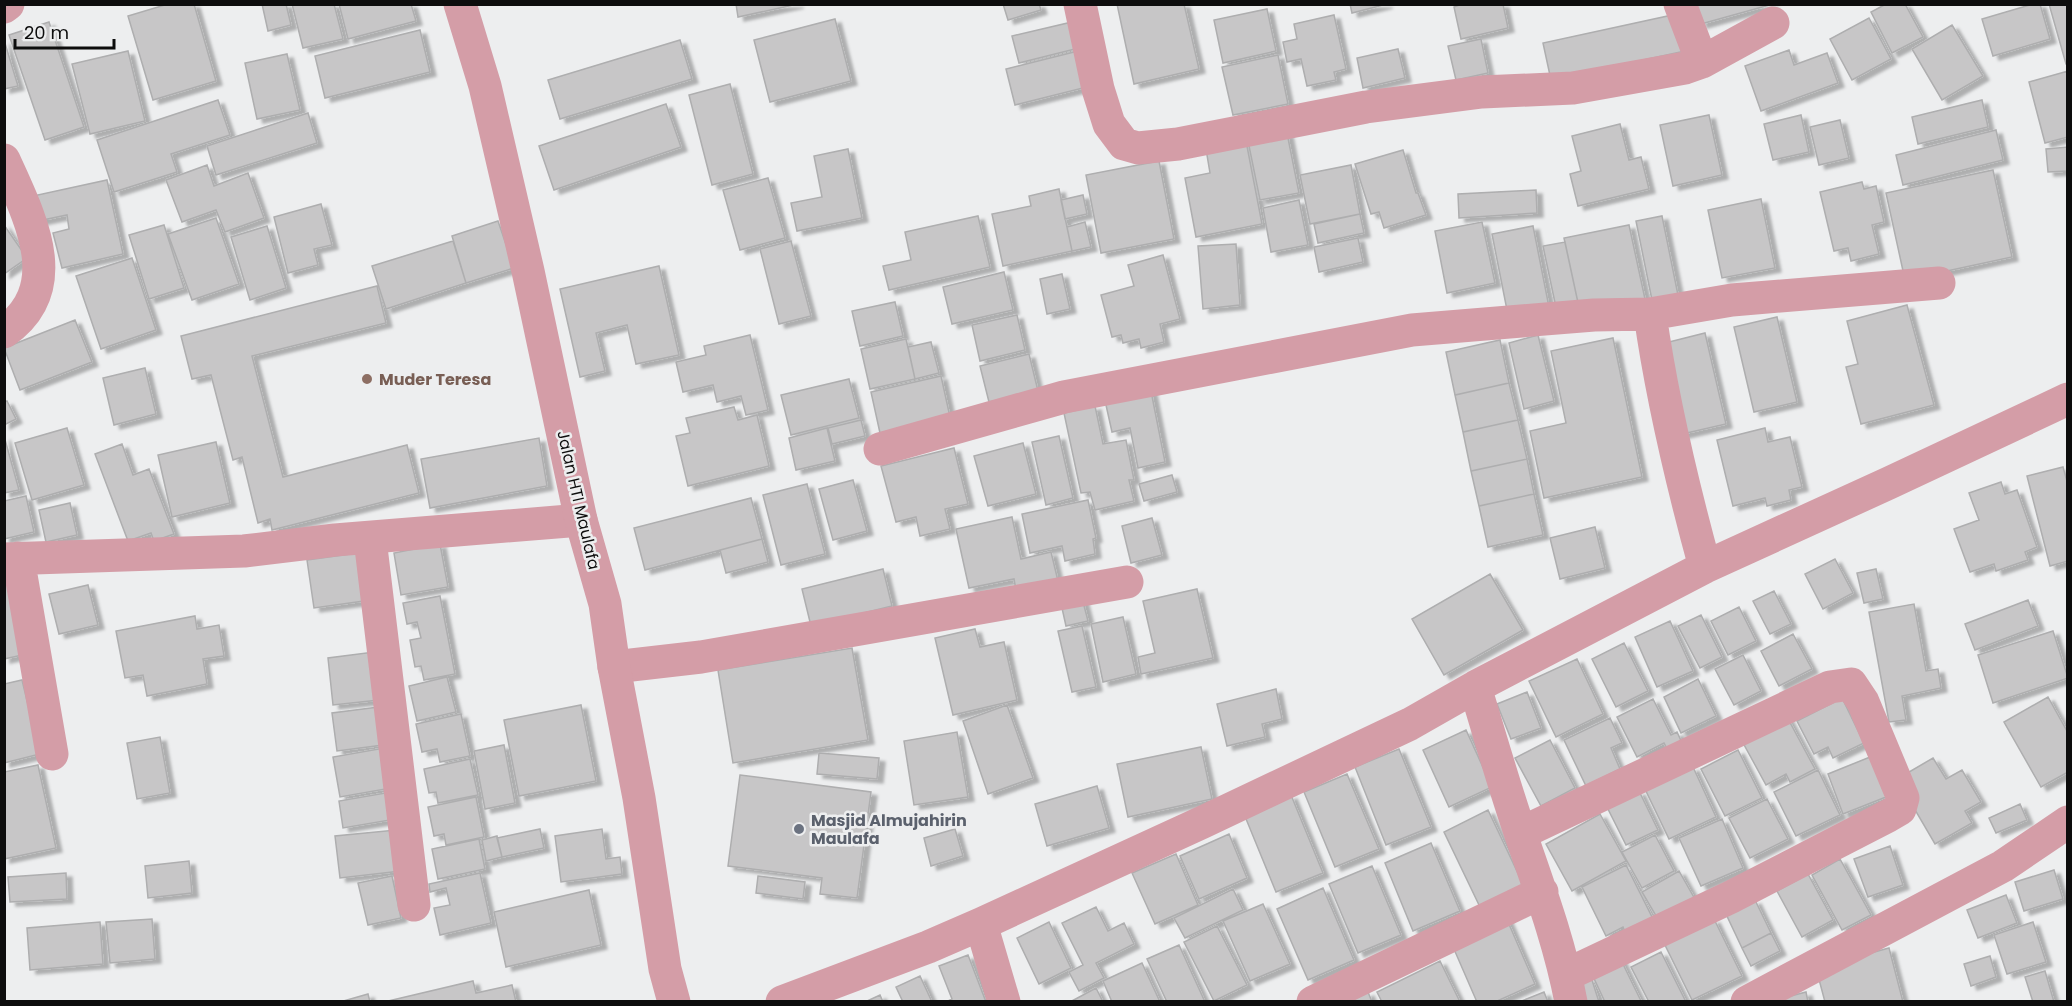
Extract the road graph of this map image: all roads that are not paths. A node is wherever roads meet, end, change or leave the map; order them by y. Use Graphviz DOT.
graph roads {
  1 [pos="460,4"];
  2 [pos="1080,4"];
  3 [pos="1680,4"];
  4 [pos="1773,23"];
  5 [pos="1702,62"];
  6 [pos="4,160"];
  7 [pos="1940,283"];
  8 [pos="1650,314"];
  9 [pos="4,332"];
  10 [pos="2067,399"];
  11 [pos="880,449"];
  12 [pos="581,520"];
  13 [pos="370,539"];
  14 [pos="11,559"];
  15 [pos="1705,567"];
  16 [pos="1127,582"];
  17 [pos="614,667"];
  18 [pos="1474,687"];
  19 [pos="52,754"];
  20 [pos="2067,822"];
  21 [pos="1521,833"];
  22 [pos="1542,892"];
  23 [pos="414,905"];
  24 [pos="981,924"];
  25 [pos="1568,988"];
  26 [pos="674,1002"];
  27 [pos="782,1002"];
  28 [pos="1004,1002"];
  29 [pos="1313,1002"];
  30 [pos="1747,1002"];
  1 -- 12 [label="street, Jalan HTI Maulafa"];
  2 -- 5 [label="street"];
  3 -- 5 [label="street"];
  4 -- 5 [label="street"];
  6 -- 9 [label="street"];
  7 -- 8 [label="street"];
  8 -- 11 [label="street"];
  8 -- 15 [label="street"];
  10 -- 15 [label="street"];
  12 -- 13 [label="street"];
  12 -- 17 [label="street, Jalan HTI Maulafa"];
  13 -- 14 [label="street"];
  13 -- 23 [label="street"];
  14 -- 19 [label="street"];
  15 -- 18 [label="street"];
  16 -- 17 [label="street"];
  17 -- 26 [label="street, Jalan HTI Maulafa"];
  18 -- 21 [label="street"];
  18 -- 24 [label="street"];
  20 -- 30 [label="street"];
  21 -- 22 [label="street"];
  21 -- 25 [label="street"];
  22 -- 25 [label="street"];
  22 -- 29 [label="street"];
  24 -- 27 [label="street"];
  24 -- 28 [label="street"];
}
